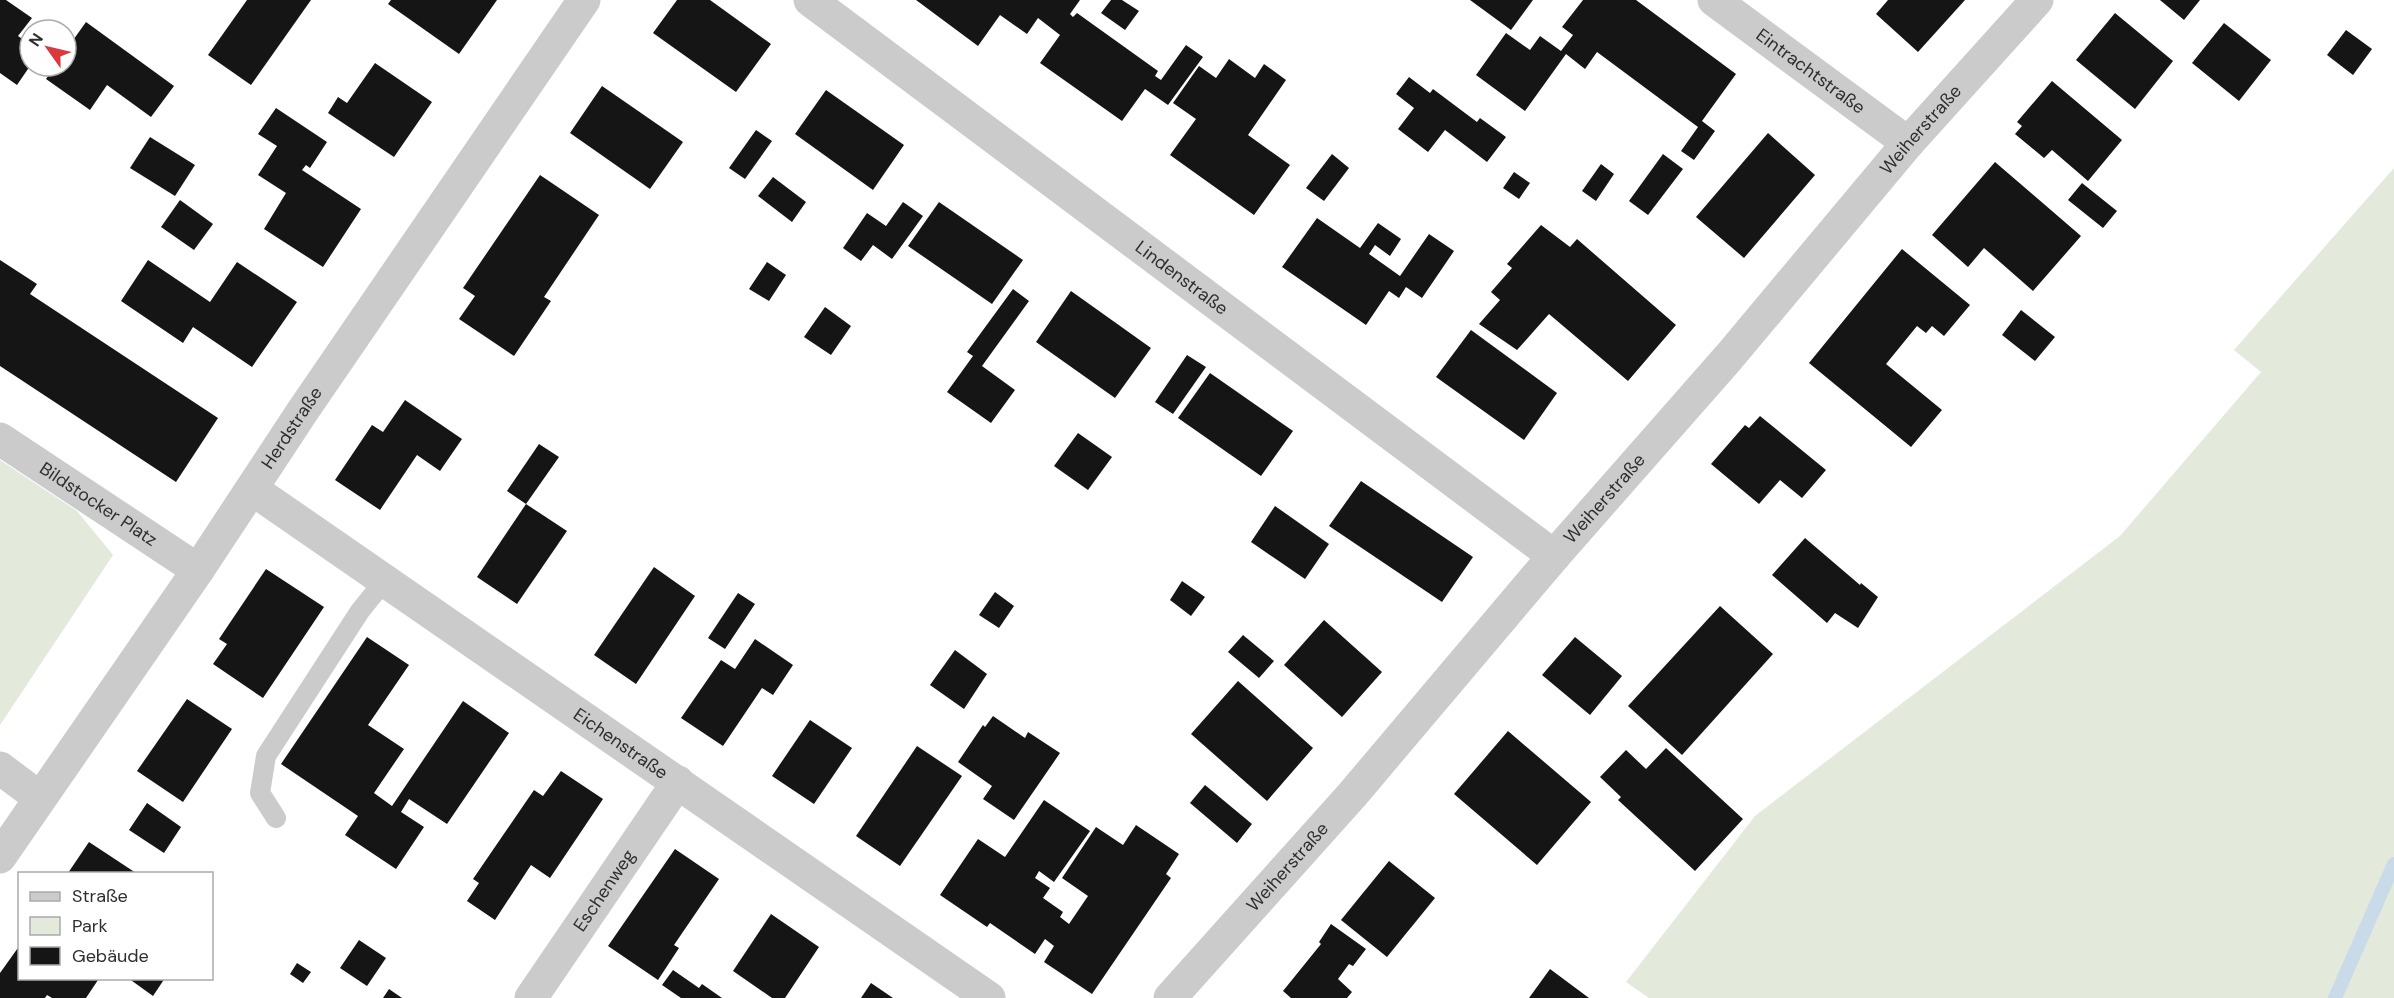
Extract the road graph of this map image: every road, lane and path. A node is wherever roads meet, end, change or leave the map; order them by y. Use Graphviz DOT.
graph roads {
  1 [pos="584,0"];
  2 [pos="810,0"];
  3 [pos="1714,0"];
  4 [pos="2037,0"];
  5 [pos="1908,143"];
  6 [pos="0,439"];
  7 [pos="252,489"];
  8 [pos="1554,555"];
  9 [pos="198,570"];
  10 [pos="385,580"];
  11 [pos="0,768"];
  12 [pos="678,782"];
  13 [pos="40,798"];
  14 [pos="276,818"];
  15 [pos="0,857"];
  16 [pos="531,998"];
  17 [pos="989,998"];
  18 [pos="1170,998"];
  1 -- 7 [label="street, Herdstraße"];
  2 -- 8 [label="street, Lindenstraße"];
  3 -- 5 [label="street, Eintrachtstraße"];
  4 -- 5 [label="street, Weiherstraße"];
  5 -- 8 [label="street, Weiherstraße"];
  6 -- 9 [label="street, Bildstocker Platz"];
  7 -- 9 [label="street, Herdstraße"];
  7 -- 10 [label="street, Eichenstraße"];
  8 -- 18 [label="street, Weiherstraße"];
  9 -- 13 [label="street, Herdstraße"];
  10 -- 12 [label="street, Eichenstraße"];
  10 -- 14 [label="lane"];
  11 -- 13 [label="street"];
  12 -- 16 [label="street, Eschenweg"];
  12 -- 17 [label="street, Eichenstraße"];
  13 -- 15 [label="street, Herdstraße"];
}
